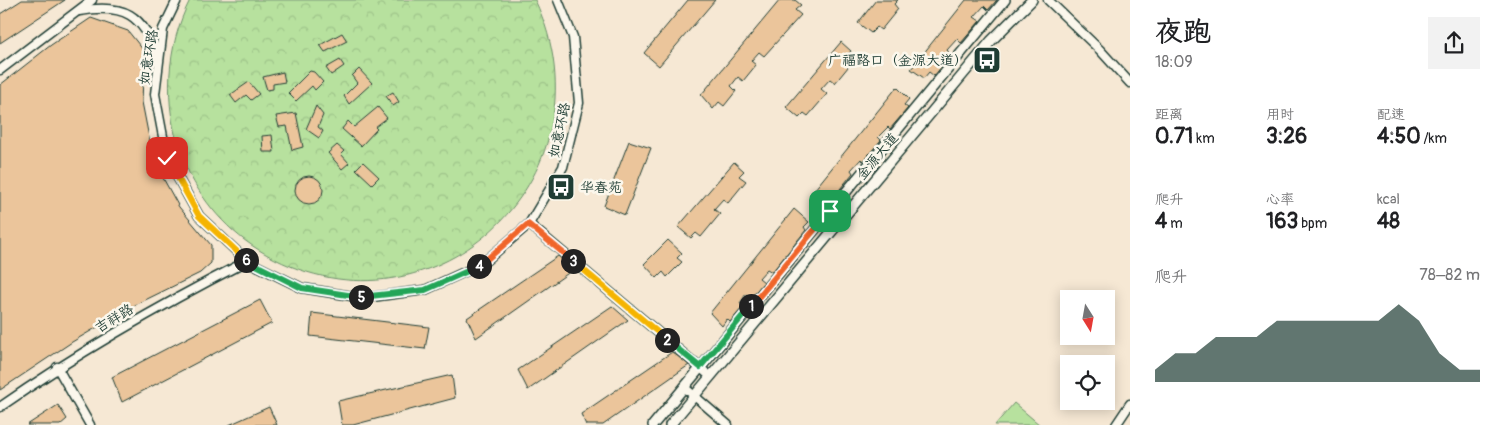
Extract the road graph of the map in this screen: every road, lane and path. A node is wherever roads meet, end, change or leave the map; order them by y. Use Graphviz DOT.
graph roads {
  1 [pos="92,0"];
  2 [pos="177,0"];
  3 [pos="558,0"];
  4 [pos="1005,0"];
  5 [pos="1032,0"];
  6 [pos="1048,0"];
  7 [pos="76,11"];
  8 [pos="160,60"];
  9 [pos="0,70"];
  10 [pos="1130,83"];
  11 [pos="528,224"];
  12 [pos="247,261"];
  13 [pos="57,367"];
  14 [pos="700,367"];
  15 [pos="710,376"];
  16 [pos="684,387"];
  17 [pos="694,395"];
  18 [pos="1130,404"];
  19 [pos="0,407"];
  20 [pos="90,425"];
  21 [pos="653,425"];
  22 [pos="670,425"];
  23 [pos="728,425"];
  24 [pos="1116,425"];
  1 -- 7 [label="street"];
  2 -- 8 [label="street, 如意环路"];
  3 -- 11 [label="street, 如意环路"];
  4 -- 14 [label="street, 金源大道"];
  5 -- 15 [label="street, 金源大道"];
  6 -- 10 [label="street"];
  7 -- 8 [label="street"];
  7 -- 9 [label="street"];
  8 -- 12 [label="street, 如意环路"];
  11 -- 12 [label="street, 如意环路"];
  11 -- 14 [label="street"];
  12 -- 13 [label="street, 吉祥路"];
  13 -- 19 [label="street, 吉祥路"];
  13 -- 20 [label="street"];
  14 -- 15 [label="street"];
  14 -- 16 [label="street, 金源大道"];
  15 -- 17 [label="street, 金源大道"];
  16 -- 17 [label="street"];
  16 -- 21 [label="street, 金源大道"];
  17 -- 22 [label="street, 金源大道"];
  17 -- 23 [label="street"];
  18 -- 24 [label="street"];
}
